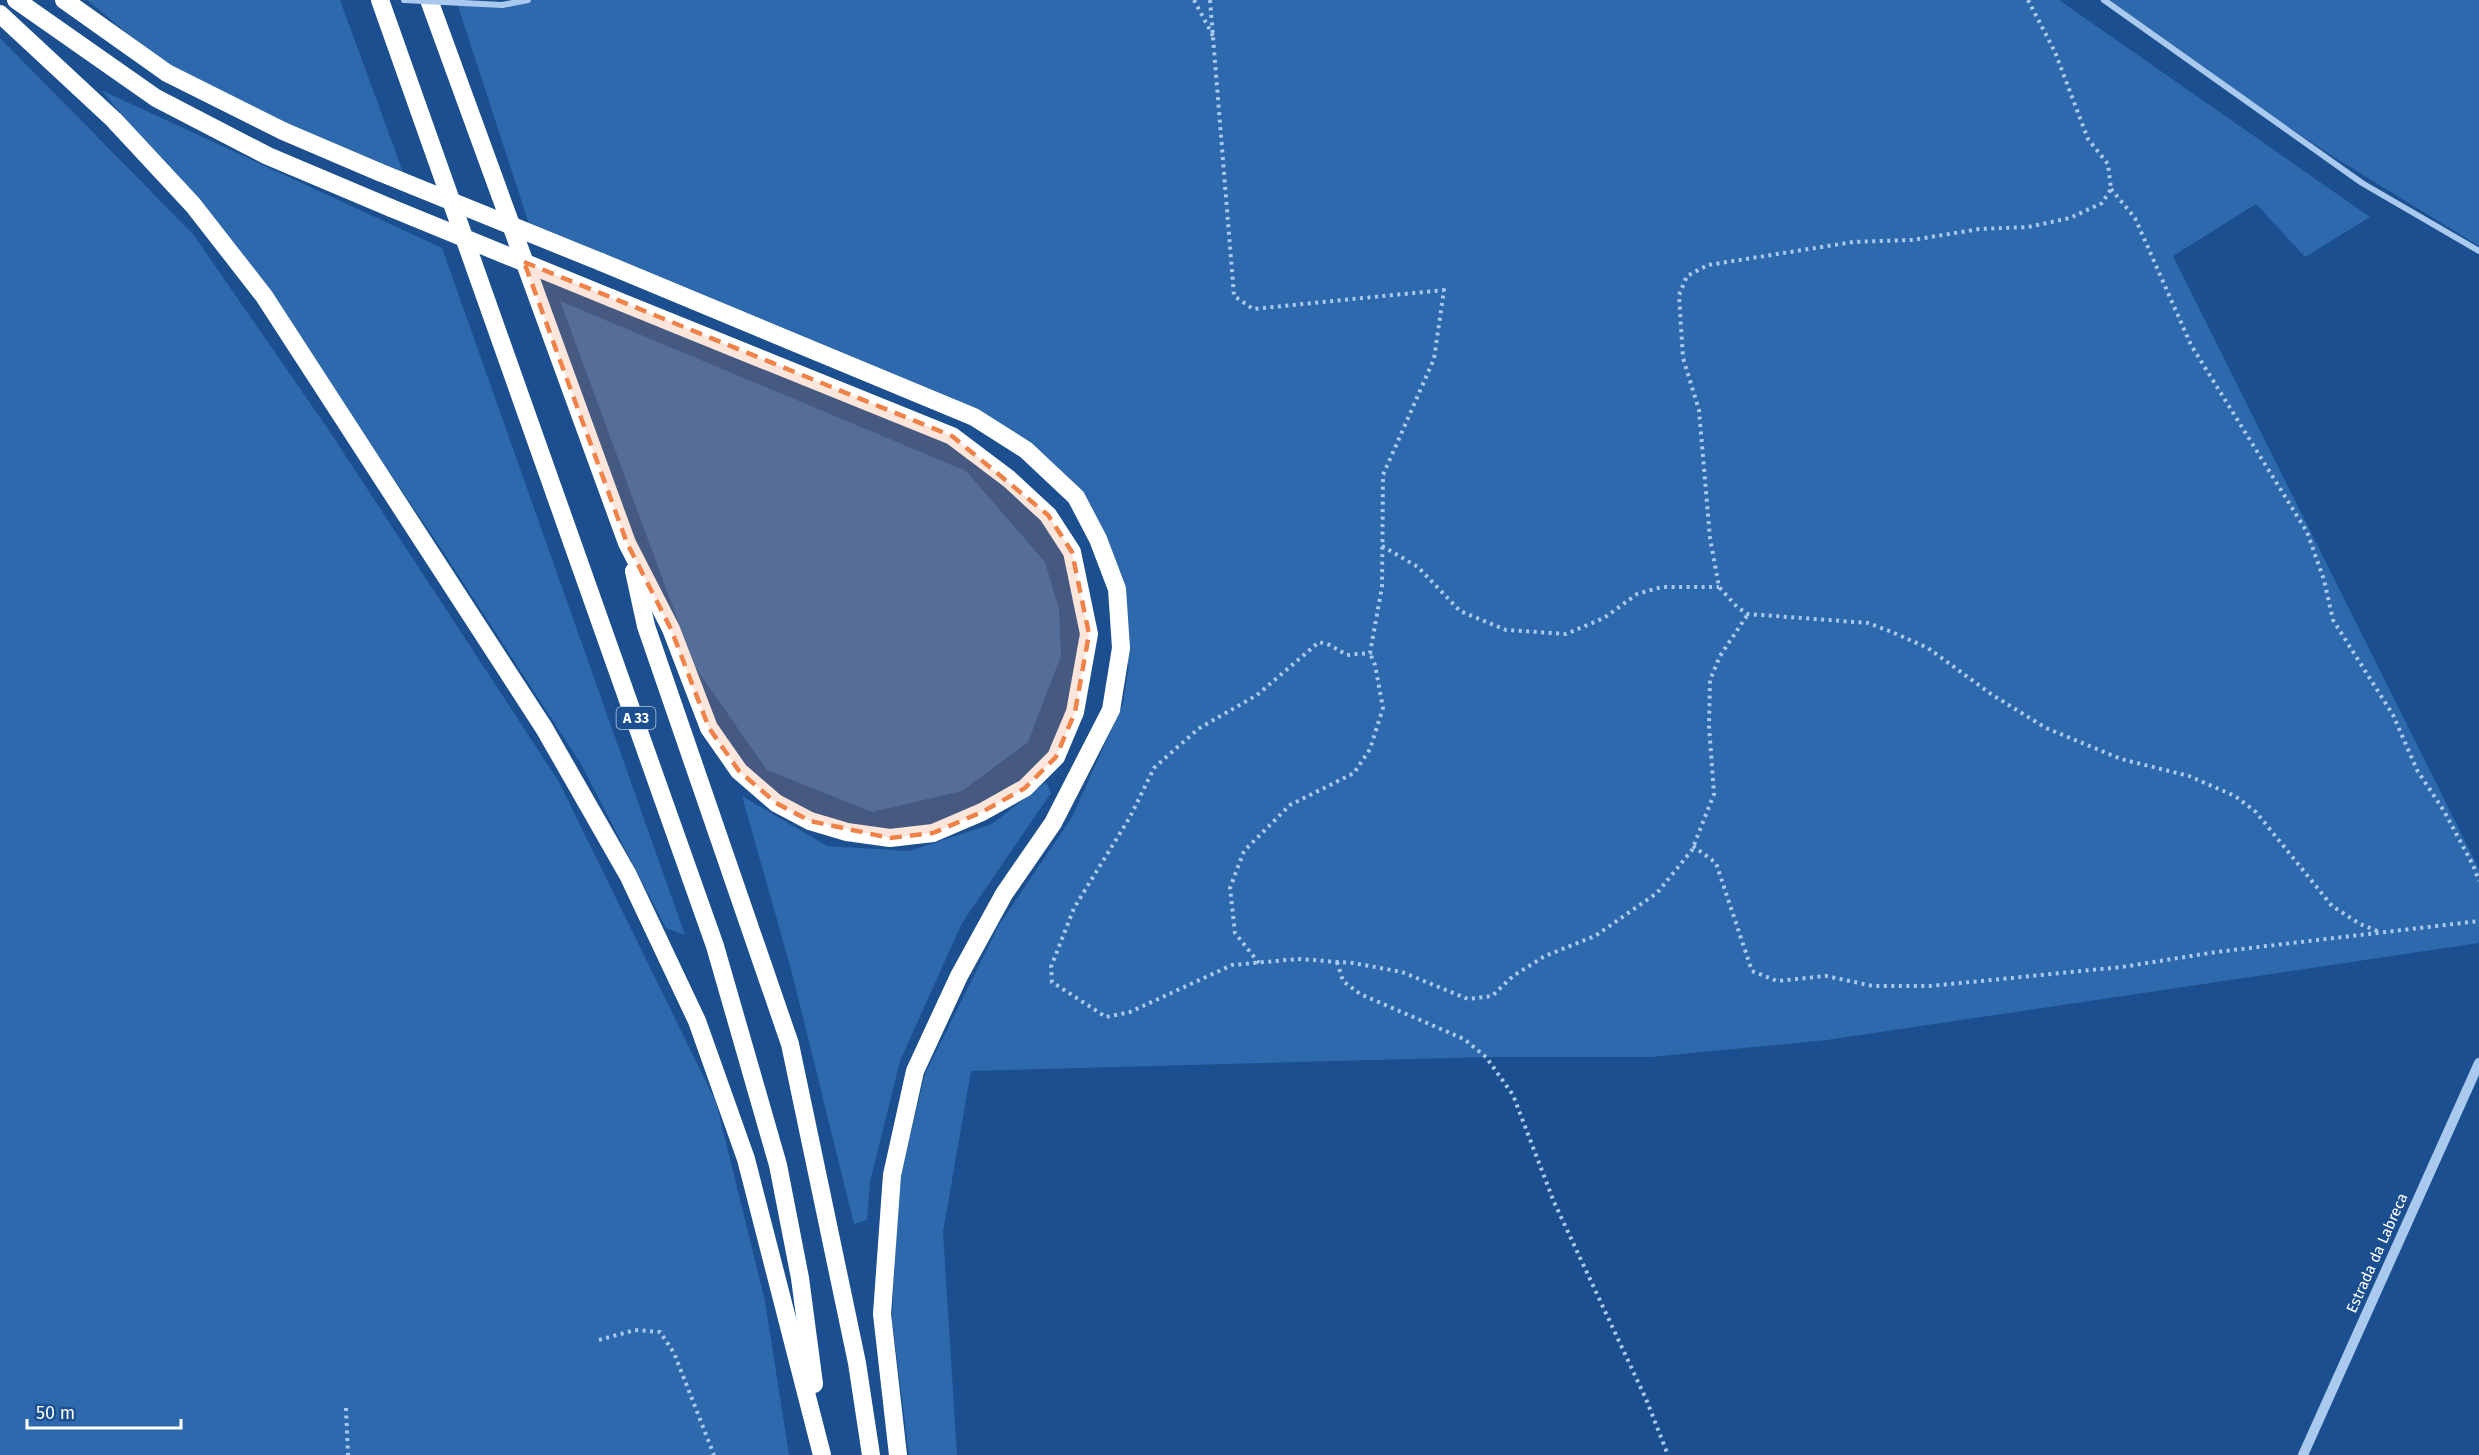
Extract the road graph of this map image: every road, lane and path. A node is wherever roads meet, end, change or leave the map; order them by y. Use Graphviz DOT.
graph roads {
  1 [pos="16,0"];
  2 [pos="64,0"];
  3 [pos="380,0"];
  4 [pos="404,0"];
  5 [pos="429,0"];
  6 [pos="528,0"];
  7 [pos="1194,0"];
  8 [pos="1210,0"];
  9 [pos="2028,0"];
  10 [pos="2104,0"];
  11 [pos="0,14"];
  12 [pos="1214,39"];
  13 [pos="2112,189"];
  14 [pos="2479,251"];
  15 [pos="627,543"];
  16 [pos="1382,546"];
  17 [pos="1719,587"];
  18 [pos="1749,614"];
  19 [pos="1370,653"];
  20 [pos="1694,846"];
  21 [pos="2479,881"];
  22 [pos="2479,921"];
  23 [pos="2380,932"];
  24 [pos="1337,962"];
  25 [pos="1259,963"];
  26 [pos="2479,1063"];
  27 [pos="599,1340"];
  28 [pos="346,1408"];
  29 [pos="348,1455"];
  30 [pos="714,1455"];
  31 [pos="823,1455"];
  32 [pos="871,1455"];
  33 [pos="898,1455"];
  34 [pos="1668,1455"];
  35 [pos="2303,1455"];
  1 -- 15 [label="highway, bridge"];
  2 -- 33 [label="highway, bridge"];
  3 -- 31 [label="highway, A 33"];
  4 -- 6 [label="street, bridge"];
  5 -- 15 [label="highway, A 33"];
  7 -- 12 [label="path"];
  8 -- 12 [label="path"];
  9 -- 13 [label="path"];
  10 -- 14 [label="street"];
  11 -- 31 [label="highway"];
  12 -- 16 [label="path"];
  13 -- 17 [label="path"];
  13 -- 21 [label="path"];
  15 -- 32 [label="highway, A 33"];
  16 -- 17 [label="path"];
  16 -- 19 [label="path"];
  17 -- 18 [label="path"];
  18 -- 20 [label="path"];
  18 -- 23 [label="path"];
  19 -- 25 [label="path"];
  19 -- 25 [label="path"];
  20 -- 23 [label="path"];
  20 -- 24 [label="path"];
  22 -- 23 [label="path"];
  24 -- 25 [label="path"];
  24 -- 34 [label="path"];
  26 -- 35 [label="street, Estrada da Labreca"];
  27 -- 30 [label="path"];
  28 -- 29 [label="path"];
}
